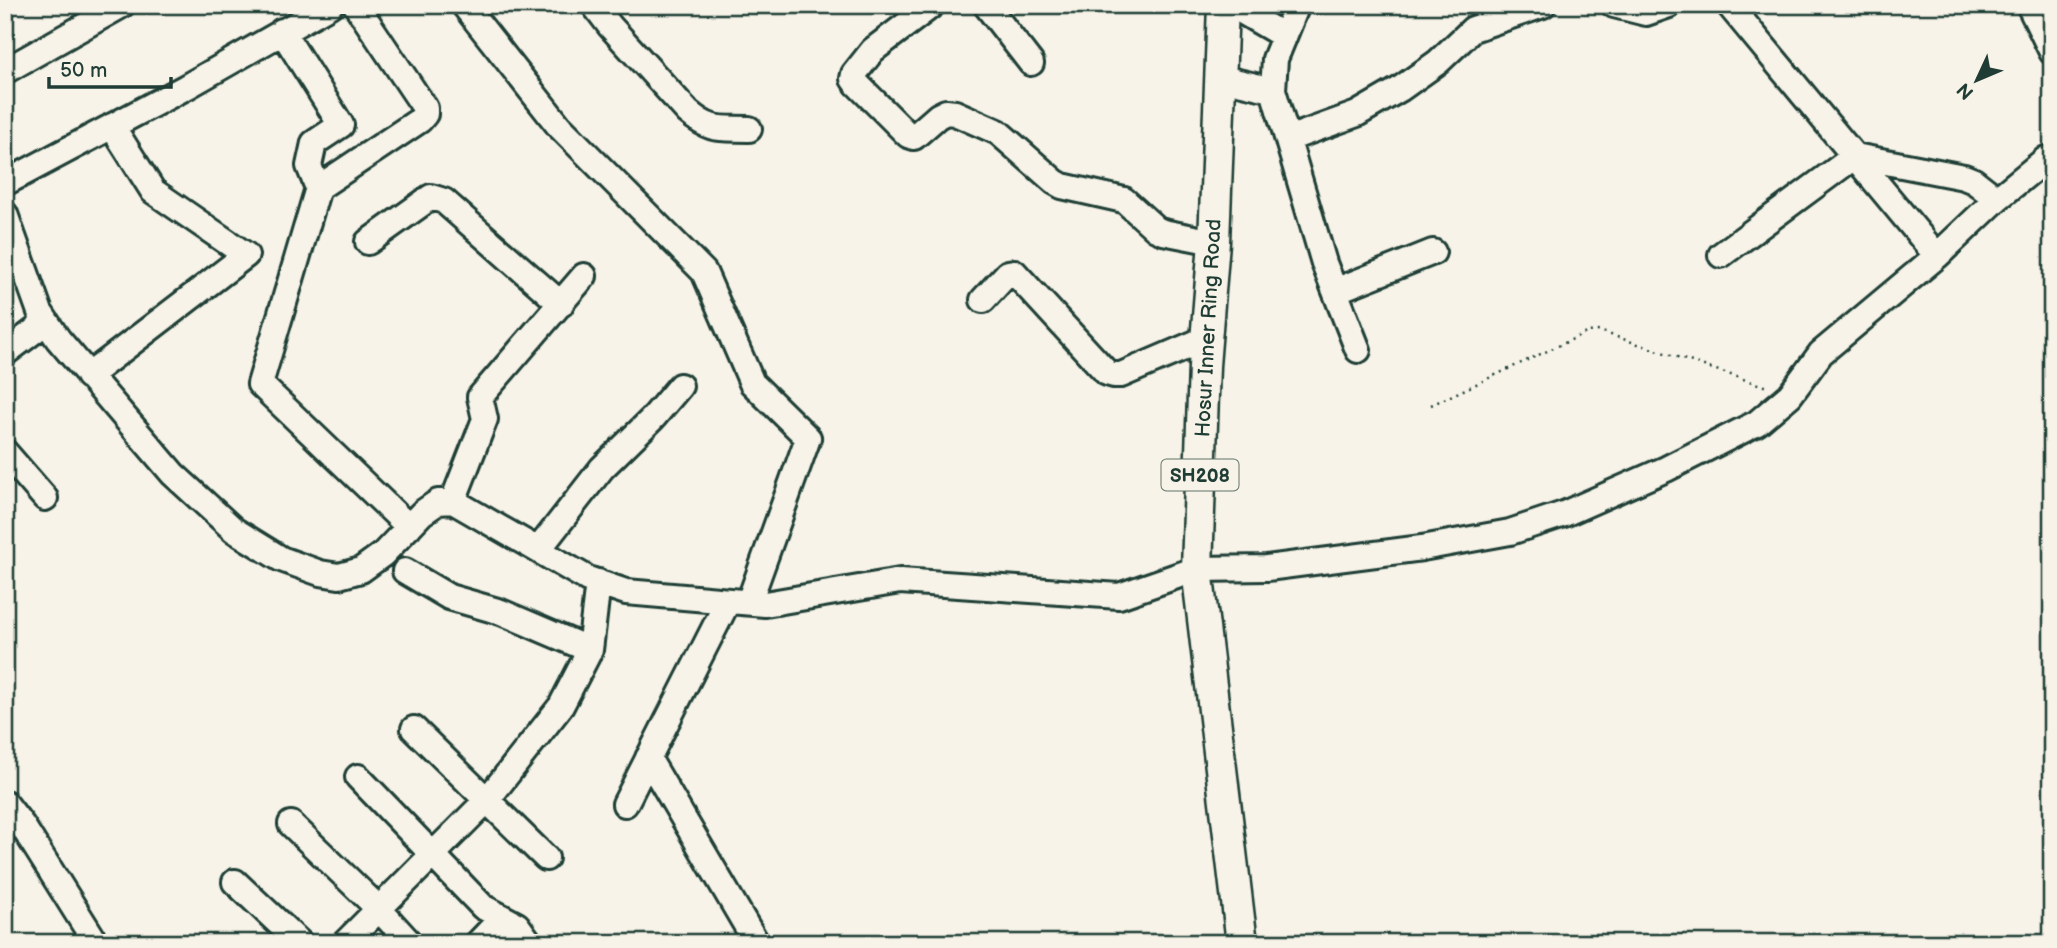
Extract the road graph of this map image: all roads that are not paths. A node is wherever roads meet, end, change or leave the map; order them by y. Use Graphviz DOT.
graph roads {
  1 [pos="122,5"];
  2 [pos="330,5"];
  3 [pos="356,5"];
  4 [pos="464,5"];
  5 [pos="594,5"];
  6 [pos="986,5"];
  7 [pos="1223,5"];
  8 [pos="1231,5"];
  9 [pos="1297,5"];
  10 [pos="1543,5"];
  11 [pos="1614,5"];
  12 [pos="1668,5"];
  13 [pos="1729,5"];
  14 [pos="929,6"];
  15 [pos="2039,11"];
  16 [pos="282,31"];
  17 [pos="1284,36"];
  18 [pos="2052,52"];
  19 [pos="1031,63"];
  20 [pos="5,71"];
  21 [pos="1221,78"];
  22 [pos="1273,90"];
  23 [pos="112,126"];
  24 [pos="749,129"];
  25 [pos="1288,139"];
  26 [pos="2050,155"];
  27 [pos="1855,156"];
  28 [pos="5,183"];
  29 [pos="318,188"];
  30 [pos="1997,199"];
  31 [pos="5,214"];
  32 [pos="368,242"];
  33 [pos="1214,242"];
  34 [pos="1433,252"];
  35 [pos="1721,256"];
  36 [pos="1937,256"];
  37 [pos="584,276"];
  38 [pos="1335,291"];
  39 [pos="984,300"];
  40 [pos="561,304"];
  41 [pos="46,322"];
  42 [pos="1205,339"];
  43 [pos="1358,350"];
  44 [pos="5,353"];
  45 [pos="88,376"];
  46 [pos="680,386"];
  47 [pos="5,452"];
  48 [pos="45,498"];
  49 [pos="453,501"];
  50 [pos="409,527"];
  51 [pos="538,550"];
  52 [pos="1197,569"];
  53 [pos="405,571"];
  54 [pos="597,582"];
  55 [pos="738,602"];
  56 [pos="590,650"];
  57 [pos="414,729"];
  58 [pos="648,758"];
  59 [pos="358,777"];
  60 [pos="487,800"];
  61 [pos="625,804"];
  62 [pos="8,814"];
  63 [pos="292,824"];
  64 [pos="433,855"];
  65 [pos="547,858"];
  66 [pos="235,882"];
  67 [pos="379,909"];
  68 [pos="502,918"];
  69 [pos="86,938"];
  70 [pos="756,942"];
  71 [pos="300,943"];
  72 [pos="345,943"];
  73 [pos="410,943"];
  74 [pos="478,943"];
  75 [pos="530,943"];
  76 [pos="1241,943"];
  1 -- 20 [label="street"];
  2 -- 16 [label="street"];
  3 -- 29 [label="street"];
  4 -- 55 [label="street"];
  5 -- 24 [label="street"];
  6 -- 19 [label="street"];
  7 -- 21 [label="main road, Hosur Inner Ring Road / SH208"];
  8 -- 17 [label="street"];
  9 -- 17 [label="street"];
  10 -- 25 [label="street"];
  11 -- 12 [label="street"];
  13 -- 27 [label="street"];
  14 -- 33 [label="street"];
  15 -- 18 [label="street"];
  16 -- 23 [label="street"];
  16 -- 29 [label="street"];
  17 -- 22 [label="street"];
  21 -- 22 [label="street"];
  21 -- 33 [label="main road, Hosur Inner Ring Road / SH208"];
  22 -- 25 [label="street"];
  23 -- 28 [label="street"];
  23 -- 45 [label="street"];
  25 -- 38 [label="street"];
  26 -- 30 [label="street"];
  27 -- 30 [label="street"];
  27 -- 35 [label="street"];
  27 -- 36 [label="street"];
  29 -- 50 [label="street"];
  30 -- 36 [label="street"];
  31 -- 41 [label="street"];
  32 -- 40 [label="street"];
  33 -- 42 [label="main road, Hosur Inner Ring Road / SH208"];
  34 -- 38 [label="street"];
  36 -- 52 [label="street"];
  37 -- 40 [label="street"];
  38 -- 43 [label="street"];
  39 -- 42 [label="street"];
  40 -- 49 [label="street"];
  41 -- 44 [label="street"];
  41 -- 45 [label="street"];
  42 -- 52 [label="main road, Hosur Inner Ring Road / SH208"];
  45 -- 50 [label="street"];
  46 -- 51 [label="street"];
  47 -- 48 [label="street"];
  49 -- 50 [label="street"];
  49 -- 51 [label="street"];
  51 -- 54 [label="street"];
  52 -- 55 [label="street"];
  52 -- 76 [label="main road, Hosur Inner Ring Road / SH208"];
  53 -- 56 [label="street"];
  54 -- 55 [label="street"];
  54 -- 56 [label="street"];
  55 -- 58 [label="street"];
  56 -- 60 [label="street"];
  57 -- 60 [label="street"];
  58 -- 61 [label="street"];
  58 -- 70 [label="street"];
  59 -- 64 [label="street"];
  60 -- 64 [label="street"];
  60 -- 65 [label="street"];
  62 -- 69 [label="street"];
  63 -- 67 [label="street"];
  64 -- 67 [label="street"];
  64 -- 68 [label="street"];
  66 -- 71 [label="street"];
  67 -- 72 [label="street"];
  67 -- 73 [label="street"];
  68 -- 74 [label="street"];
  68 -- 75 [label="street"];
}
